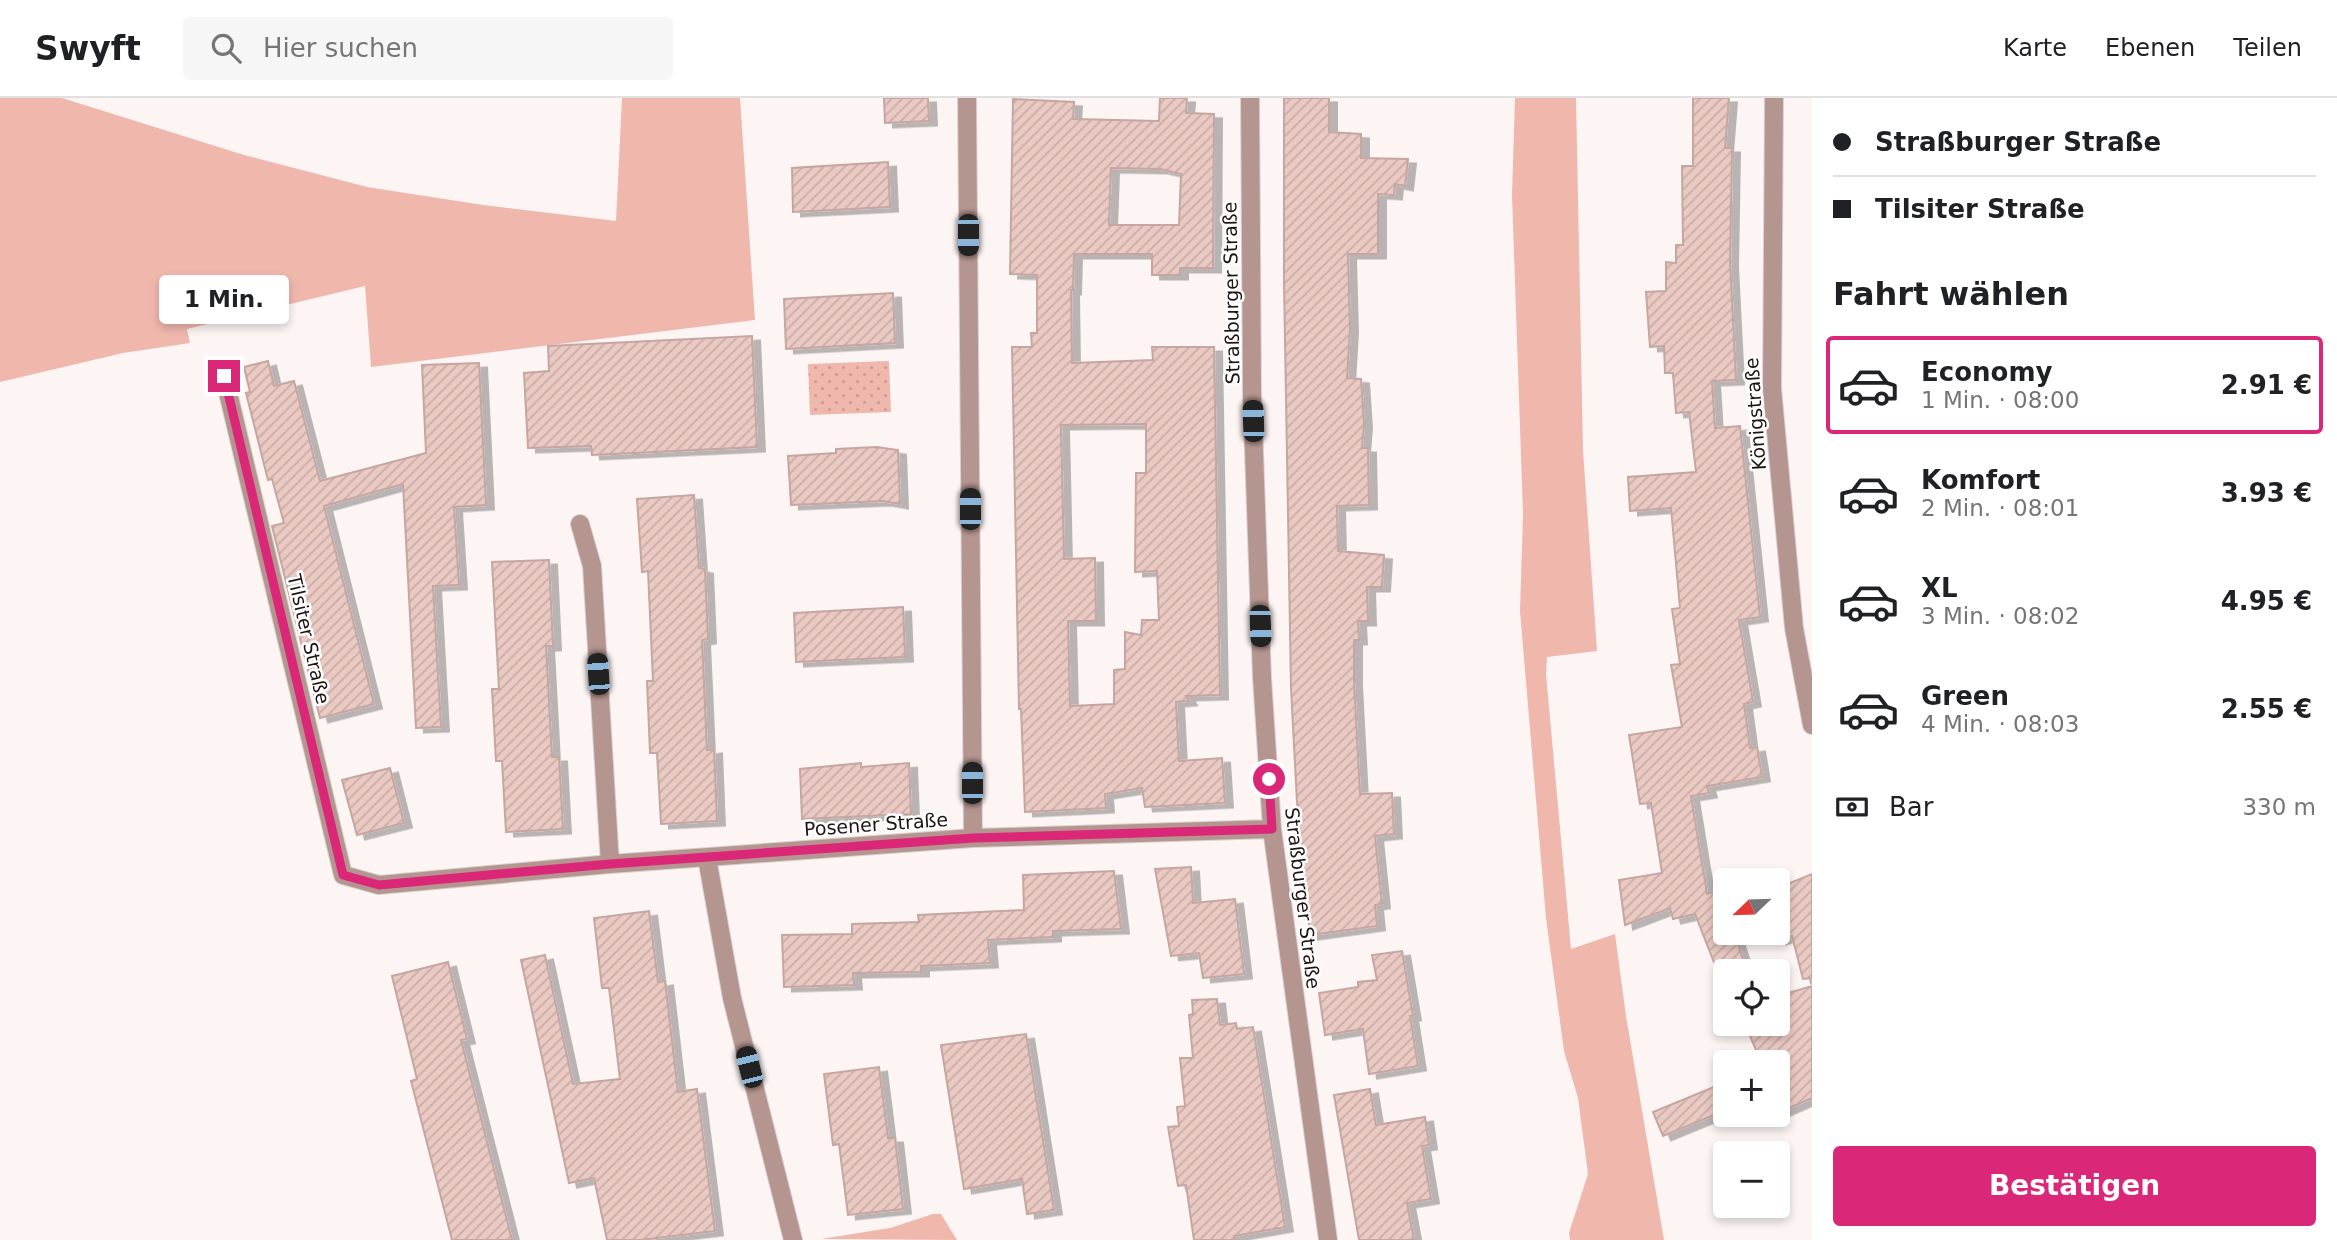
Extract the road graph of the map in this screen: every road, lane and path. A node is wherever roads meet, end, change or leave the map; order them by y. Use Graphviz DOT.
graph roads {
  1 [pos="967,98"];
  2 [pos="1250,98"];
  3 [pos="1774,98"];
  4 [pos="224,376"];
  5 [pos="580,524"];
  6 [pos="1812,725"];
  7 [pos="1272,829"];
  8 [pos="973,838"];
  9 [pos="707,858"];
  10 [pos="610,864"];
  11 [pos="379,885"];
  12 [pos="793,1240"];
  13 [pos="1328,1240"];
  1 -- 8 [label="street"];
  2 -- 7 [label="street, Straßburger Straße"];
  3 -- 6 [label="street, Königstraße"];
  4 -- 11 [label="street, Tilsiter Straße"];
  5 -- 10 [label="street"];
  7 -- 8 [label="street, Posener Straße"];
  7 -- 13 [label="street, Straßburger Straße"];
  8 -- 9 [label="street, Posener Straße"];
  9 -- 10 [label="street, Posener Straße"];
  9 -- 12 [label="street"];
  10 -- 11 [label="street, Posener Straße"];
}
